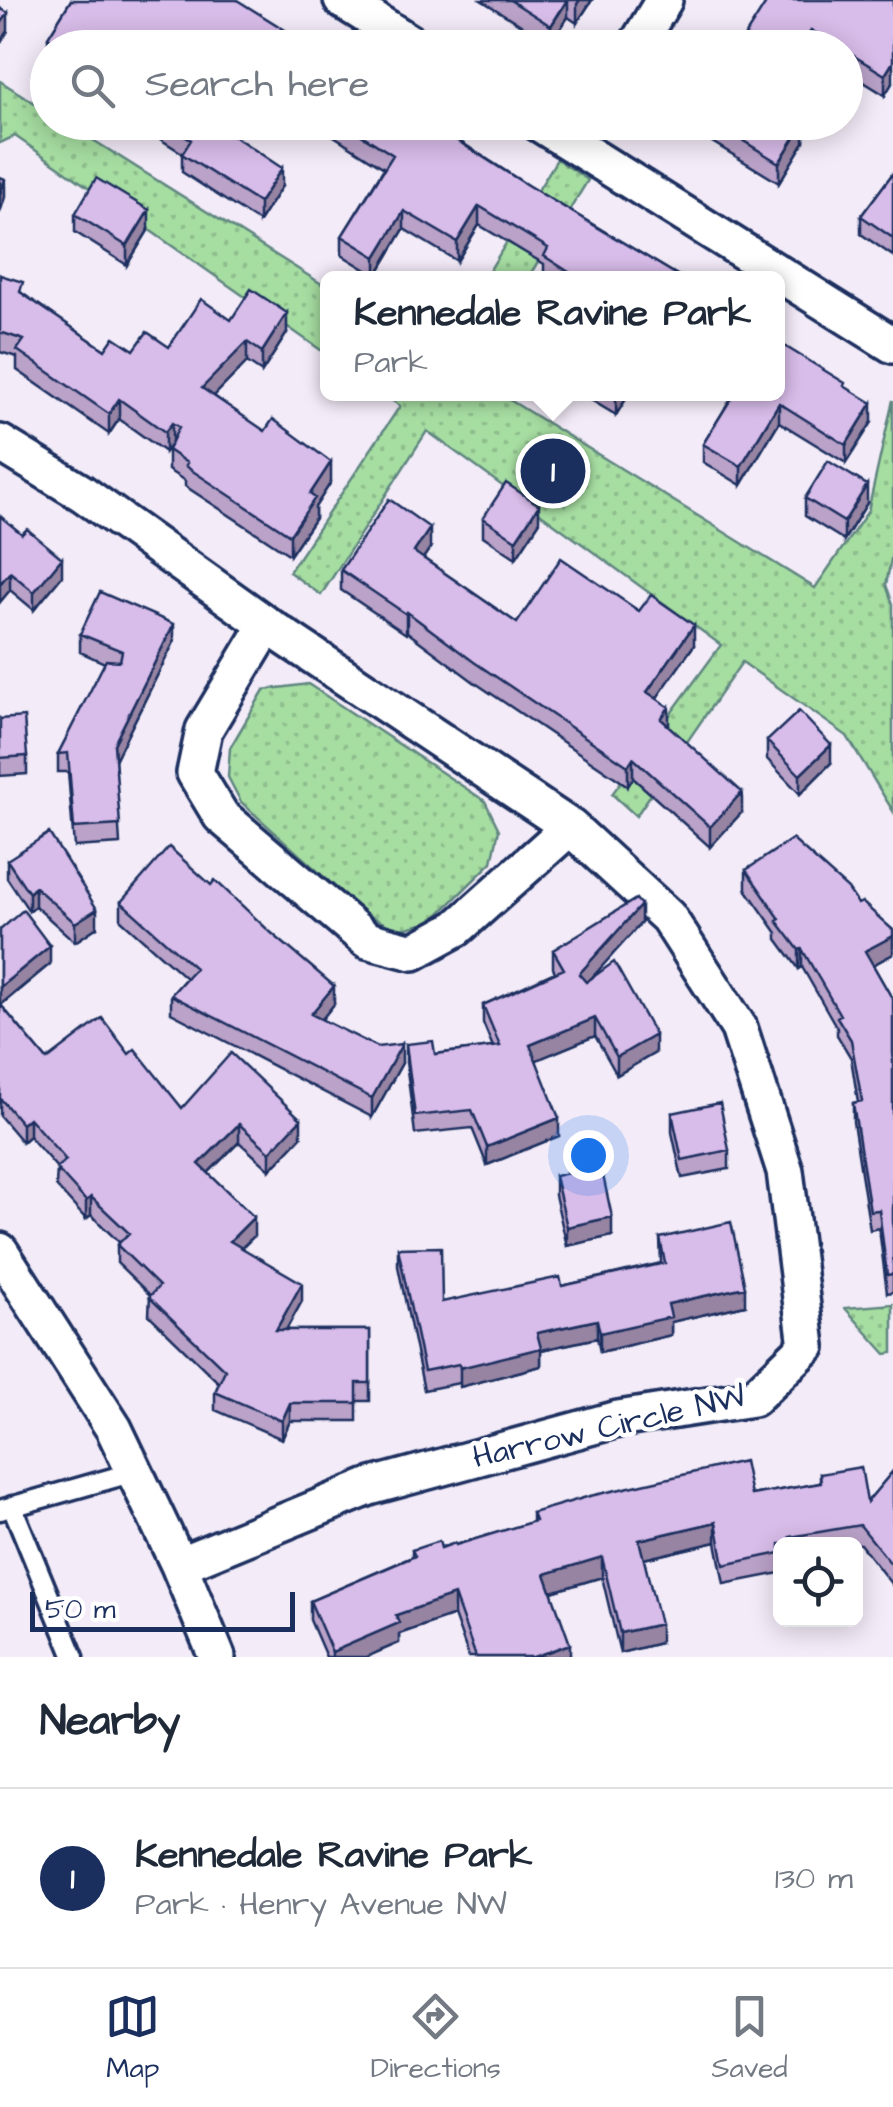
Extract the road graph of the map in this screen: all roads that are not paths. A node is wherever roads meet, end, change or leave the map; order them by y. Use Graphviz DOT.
graph roads {
  1 [pos="342,0"];
  2 [pos="664,0"];
  3 [pos="390,30"];
  4 [pos="646,30"];
  5 [pos="590,140"];
  6 [pos="784,271"];
  7 [pos="785,272"];
  8 [pos="893,345"];
  9 [pos="0,443"];
  10 [pos="267,625"];
  11 [pos="570,827"];
  12 [pos="0,1252"];
  13 [pos="134,1472"];
  14 [pos="6,1508"];
  15 [pos="179,1565"];
  16 [pos="74,1657"];
  17 [pos="217,1657"];
  1 -- 3 [label="street"];
  2 -- 4 [label="street"];
  5 -- 6 [label="street"];
  7 -- 8 [label="street"];
  9 -- 10 [label="street, Harrow Circle NW"];
  10 -- 11 [label="street, Harrow Circle NW"];
  10 -- 11 [label="street"];
  11 -- 15 [label="street, Harrow Circle NW"];
  12 -- 13 [label="street"];
  13 -- 14 [label="lane"];
  13 -- 15 [label="street"];
  14 -- 16 [label="lane"];
  15 -- 17 [label="street"];
}
